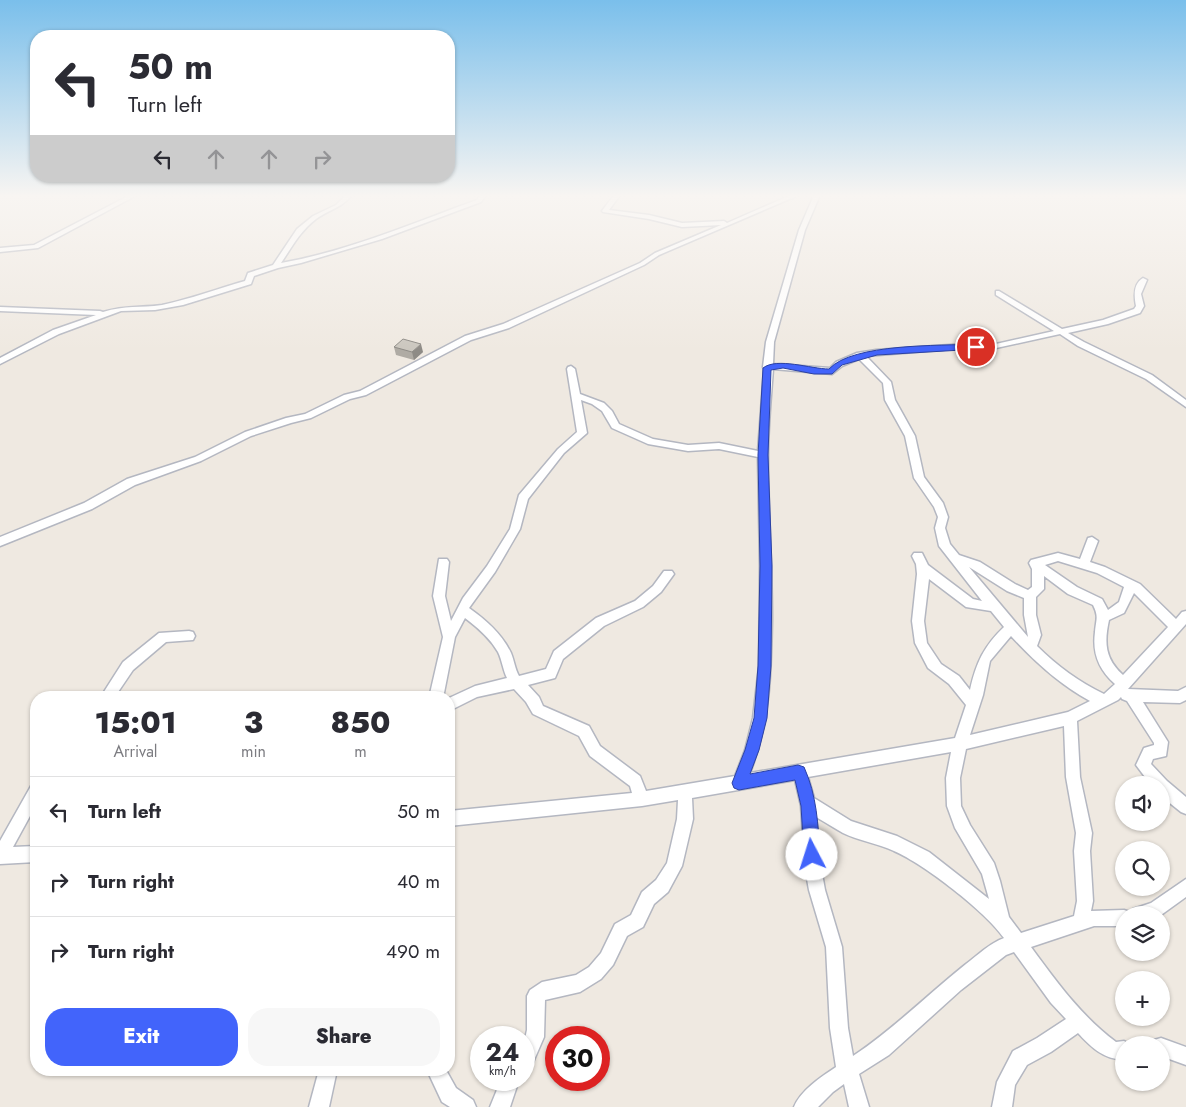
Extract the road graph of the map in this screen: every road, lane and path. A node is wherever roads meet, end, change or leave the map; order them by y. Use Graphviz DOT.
graph roads {
  1 [pos="37,247"];
  2 [pos="288,247"];
  3 [pos="350,247"];
  4 [pos="675,247"];
  5 [pos="797,247"];
  6 [pos="0,250"];
  7 [pos="276,266"];
  8 [pos="1143,280"];
  9 [pos="999,293"];
  10 [pos="0,309"];
  11 [pos="120,310"];
  12 [pos="1060,332"];
  13 [pos="860,355"];
  14 [pos="0,360"];
  15 [pos="767,368"];
  16 [pos="571,369"];
  17 [pos="576,396"];
  18 [pos="1186,404"];
  19 [pos="763,455"];
  20 [pos="1092,541"];
  21 [pos="0,542"];
  22 [pos="918,556"];
  23 [pos="956,559"];
  24 [pos="443,562"];
  25 [pos="1035,563"];
  26 [pos="1083,565"];
  27 [pos="923,568"];
  28 [pos="668,574"];
  29 [pos="1131,584"];
  30 [pos="1030,595"];
  31 [pos="995,607"];
  32 [pos="462,610"];
  33 [pos="1104,616"];
  34 [pos="1186,616"];
  35 [pos="1012,626"];
  36 [pos="1176,627"];
  37 [pos="189,636"];
  38 [pos="449,637"];
  39 [pos="1030,646"];
  40 [pos="515,681"];
  41 [pos="1127,689"];
  42 [pos="111,691"];
  43 [pos="437,691"];
  44 [pos="1184,697"];
  45 [pos="1109,698"];
  46 [pos="455,703"];
  47 [pos="973,704"];
  48 [pos="1070,718"];
  49 [pos="959,744"];
  50 [pos="798,772"];
  51 [pos="1153,776"];
  52 [pos="739,783"];
  53 [pos="685,792"];
  54 [pos="1170,793"];
  55 [pos="642,799"];
  56 [pos="30,803"];
  57 [pos="808,803"];
  58 [pos="1186,807"];
  59 [pos="455,818"];
  60 [pos="30,854"];
  61 [pos="0,856"];
  62 [pos="1186,887"];
  63 [pos="1160,906"];
  64 [pos="1115,918"];
  65 [pos="1002,921"];
  66 [pos="1081,922"];
  67 [pos="1019,944"];
  68 [pos="1079,1021"];
  69 [pos="535,1040"];
  70 [pos="1170,1050"];
  71 [pos="1115,1051"];
  72 [pos="1186,1056"];
  73 [pos="846,1070"];
  74 [pos="327,1076"];
  75 [pos="439,1076"];
  76 [pos="506,1091"];
  77 [pos="319,1107"];
  78 [pos="466,1107"];
  79 [pos="500,1107"];
  80 [pos="804,1107"];
  81 [pos="859,1107"];
  82 [pos="1002,1107"];
  1 -- 6 [label="street"];
  2 -- 7 [label="street"];
  3 -- 7 [label="street"];
  4 -- 21 [label="street"];
  5 -- 15 [label="street"];
  7 -- 11 [label="street"];
  8 -- 12 [label="street"];
  9 -- 12 [label="street"];
  10 -- 11 [label="street"];
  11 -- 14 [label="street"];
  12 -- 13 [label="street"];
  12 -- 18 [label="street"];
  13 -- 15 [label="street"];
  13 -- 23 [label="street"];
  15 -- 19 [label="street"];
  16 -- 17 [label="street"];
  17 -- 19 [label="street"];
  17 -- 32 [label="street"];
  19 -- 52 [label="street"];
  20 -- 26 [label="street"];
  22 -- 27 [label="street"];
  23 -- 30 [label="street"];
  23 -- 31 [label="street"];
  24 -- 38 [label="street"];
  25 -- 26 [label="street"];
  25 -- 30 [label="street"];
  25 -- 33 [label="street"];
  26 -- 29 [label="street"];
  27 -- 31 [label="street"];
  27 -- 47 [label="street"];
  28 -- 40 [label="street"];
  29 -- 33 [label="street"];
  29 -- 36 [label="street"];
  30 -- 39 [label="street"];
  31 -- 35 [label="street"];
  32 -- 38 [label="street"];
  32 -- 40 [label="street"];
  33 -- 41 [label="street"];
  34 -- 36 [label="street"];
  35 -- 39 [label="street"];
  35 -- 47 [label="street"];
  36 -- 41 [label="street"];
  37 -- 42 [label="street"];
  38 -- 43 [label="street"];
  39 -- 45 [label="street"];
  40 -- 46 [label="street"];
  40 -- 55 [label="street"];
  41 -- 44 [label="street"];
  41 -- 45 [label="street"];
  41 -- 51 [label="street"];
  45 -- 48 [label="street"];
  47 -- 49 [label="street"];
  48 -- 49 [label="street"];
  48 -- 66 [label="street"];
  49 -- 50 [label="street"];
  49 -- 65 [label="street"];
  50 -- 52 [label="street"];
  50 -- 57 [label="street"];
  52 -- 53 [label="street"];
  53 -- 55 [label="street"];
  53 -- 69 [label="street"];
  54 -- 58 [label="street"];
  55 -- 59 [label="street"];
  56 -- 61 [label="street"];
  57 -- 65 [label="street"];
  57 -- 73 [label="street"];
  60 -- 61 [label="street"];
  62 -- 63 [label="street"];
  64 -- 66 [label="street"];
  65 -- 67 [label="street"];
  66 -- 67 [label="street"];
  67 -- 68 [label="street"];
  67 -- 73 [label="street"];
  68 -- 71 [label="street"];
  68 -- 82 [label="street"];
  70 -- 72 [label="street"];
  73 -- 80 [label="street"];
  73 -- 81 [label="street"];
  74 -- 77 [label="street"];
  75 -- 78 [label="street"];
  76 -- 79 [label="street"];
}
